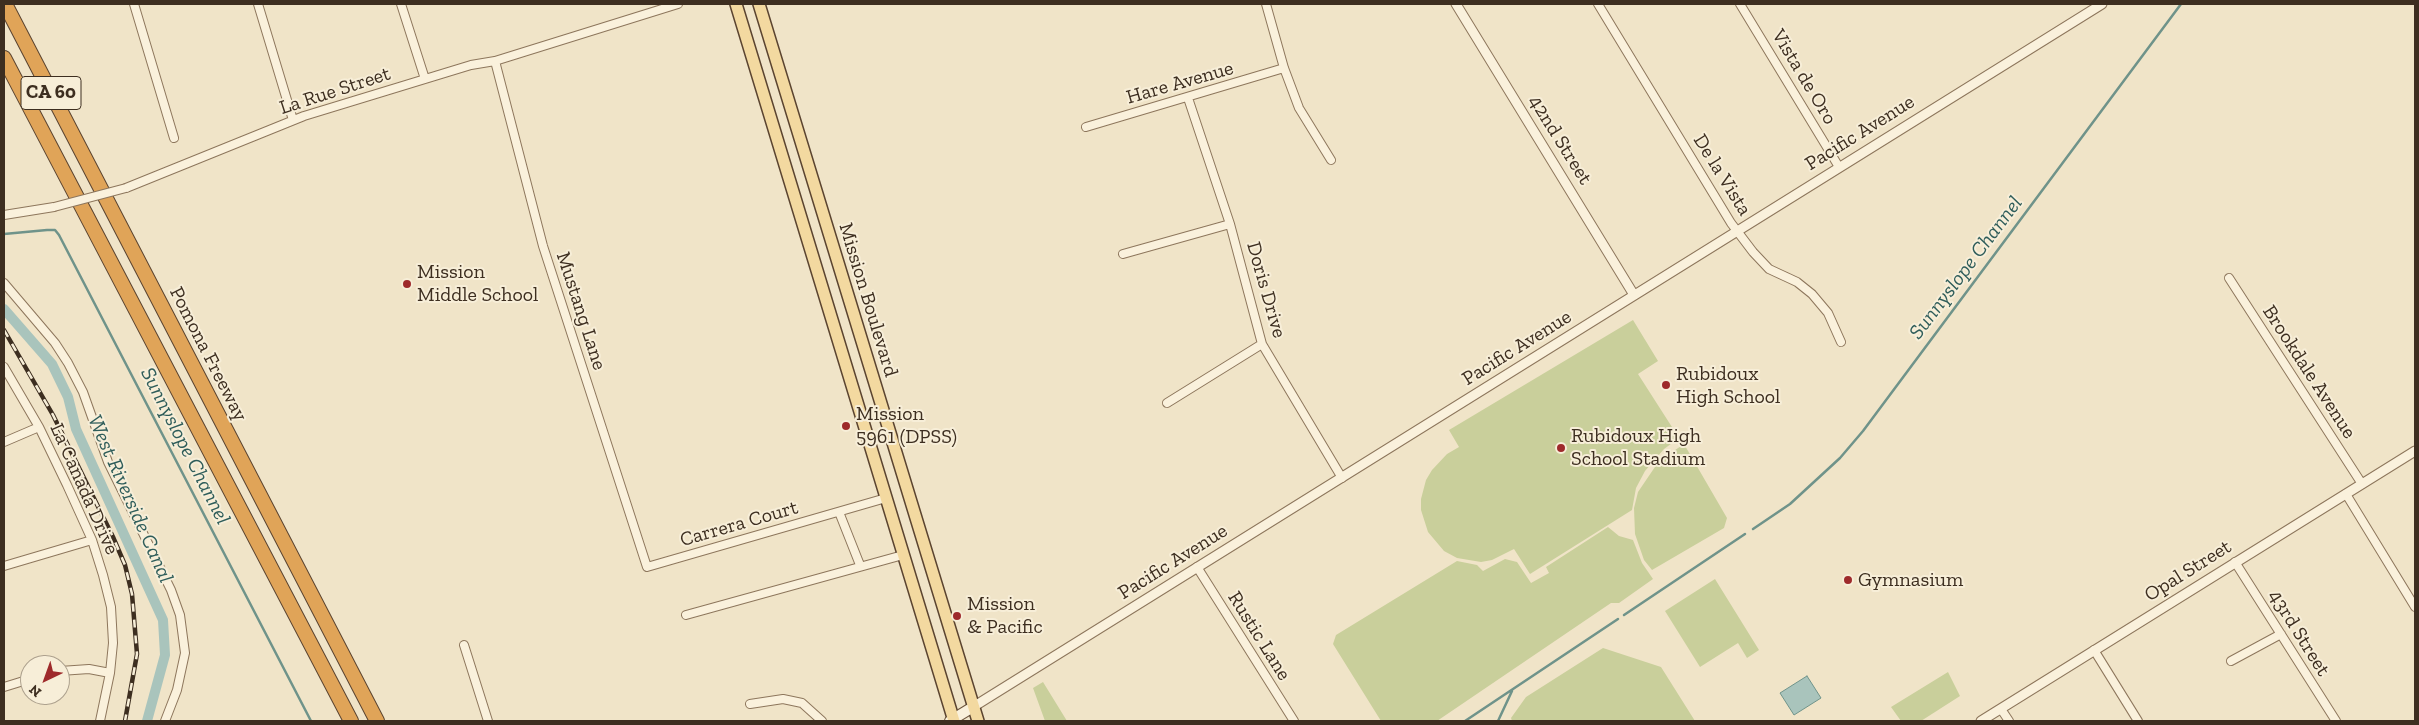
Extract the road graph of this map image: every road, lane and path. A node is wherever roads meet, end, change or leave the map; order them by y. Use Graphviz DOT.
graph roads {
  1 [pos="5,4"];
  2 [pos="134,4"];
  3 [pos="258,4"];
  4 [pos="402,4"];
  5 [pos="678,4"];
  6 [pos="736,4"];
  7 [pos="759,4"];
  8 [pos="1266,4"];
  9 [pos="1456,4"];
  10 [pos="1598,4"];
  11 [pos="1740,4"];
  12 [pos="2102,4"];
  13 [pos="4,58"];
  14 [pos="495,61"];
  15 [pos="1284,68"];
  16 [pos="424,79"];
  17 [pos="1188,98"];
  18 [pos="293,120"];
  19 [pos="1086,127"];
  20 [pos="174,138"];
  21 [pos="1331,160"];
  22 [pos="1839,167"];
  23 [pos="4,215"];
  24 [pos="1230,224"];
  25 [pos="1737,231"];
  26 [pos="1123,254"];
  27 [pos="2228,278"];
  28 [pos="4,283"];
  29 [pos="1634,295"];
  30 [pos="1841,342"];
  31 [pos="1262,344"];
  32 [pos="4,367"];
  33 [pos="1167,402"];
  34 [pos="38,427"];
  35 [pos="4,442"];
  36 [pos="2415,451"];
  37 [pos="1342,478"];
  38 [pos="2362,484"];
  39 [pos="2346,494"];
  40 [pos="886,498"];
  41 [pos="839,512"];
  42 [pos="92,540"];
  43 [pos="903,555"];
  44 [pos="2235,562"];
  45 [pos="860,565"];
  46 [pos="4,566"];
  47 [pos="647,567"];
  48 [pos="1197,567"];
  49 [pos="2415,607"];
  50 [pos="686,615"];
  51 [pos="2281,634"];
  52 [pos="464,645"];
  53 [pos="2094,650"];
  54 [pos="2231,661"];
  55 [pos="70,670"];
  56 [pos="110,673"];
  57 [pos="20,682"];
  58 [pos="4,687"];
  59 [pos="750,704"];
  60 [pos="973,707"];
  61 [pos="2001,709"];
  62 [pos="952,720"];
  63 [pos="100,721"];
  64 [pos="165,721"];
  65 [pos="351,721"];
  66 [pos="377,721"];
  67 [pos="488,721"];
  68 [pos="822,721"];
  69 [pos="978,721"];
  70 [pos="1294,721"];
  71 [pos="1981,721"];
  72 [pos="2009,721"];
  73 [pos="2138,721"];
  74 [pos="2336,721"];
  1 -- 66 [label="highway, Pomona Freeway / CA 60"];
  2 -- 20 [label="street"];
  3 -- 18 [label="street"];
  4 -- 16 [label="street"];
  5 -- 14 [label="street, La Rue Street"];
  6 -- 40 [label="main road, Mission Boulevard"];
  7 -- 60 [label="main road, Mission Boulevard"];
  8 -- 15 [label="street"];
  9 -- 29 [label="street, 42nd Street"];
  10 -- 25 [label="street, De la Vista"];
  11 -- 22 [label="street, Vista de Oro"];
  12 -- 22 [label="street, Pacific Avenue"];
  13 -- 65 [label="highway, CA 60"];
  14 -- 16 [label="street, La Rue Street"];
  14 -- 47 [label="street, Mustang Lane"];
  15 -- 17 [label="street, Hare Avenue"];
  15 -- 21 [label="street"];
  16 -- 18 [label="street, La Rue Street"];
  17 -- 19 [label="street, Hare Avenue"];
  17 -- 24 [label="street, Doris Drive"];
  18 -- 23 [label="street, La Rue Street, bridge"];
  22 -- 25 [label="street, Pacific Avenue"];
  24 -- 26 [label="street"];
  24 -- 31 [label="street, Doris Drive"];
  25 -- 29 [label="street, Pacific Avenue"];
  25 -- 30 [label="street, De la Vista"];
  27 -- 38 [label="street, Brookdale Avenue"];
  28 -- 64 [label="street"];
  29 -- 37 [label="street, Pacific Avenue"];
  31 -- 33 [label="street"];
  31 -- 37 [label="street, Doris Drive"];
  32 -- 34 [label="street, La Canada Drive"];
  34 -- 35 [label="street"];
  34 -- 42 [label="street, La Canada Drive"];
  36 -- 38 [label="street, Opal Street"];
  37 -- 48 [label="street, Pacific Avenue"];
  38 -- 39 [label="street, Opal Street"];
  39 -- 44 [label="street, Opal Street"];
  39 -- 49 [label="street"];
  40 -- 41 [label="street, Carrera Court"];
  40 -- 43 [label="main road, Mission Boulevard"];
  41 -- 45 [label="street"];
  41 -- 47 [label="street, Carrera Court"];
  42 -- 46 [label="street"];
  42 -- 56 [label="street, La Canada Drive"];
  43 -- 45 [label="street"];
  43 -- 62 [label="main road, Mission Boulevard"];
  44 -- 51 [label="street, 43rd Street"];
  44 -- 53 [label="street, Opal Street"];
  45 -- 50 [label="street"];
  48 -- 60 [label="street, Pacific Avenue"];
  48 -- 70 [label="street, Rustic Lane"];
  51 -- 54 [label="street"];
  51 -- 74 [label="street, 43rd Street"];
  52 -- 67 [label="street"];
  53 -- 61 [label="street, Opal Street"];
  53 -- 73 [label="street"];
  55 -- 56 [label="street"];
  56 -- 63 [label="street, La Canada Drive"];
  57 -- 58 [label="street"];
  59 -- 68 [label="street"];
  60 -- 62 [label="main road, Pacific Avenue"];
  60 -- 69 [label="main road, Mission Boulevard"];
  61 -- 71 [label="street, Opal Street"];
  61 -- 72 [label="street"];
}
